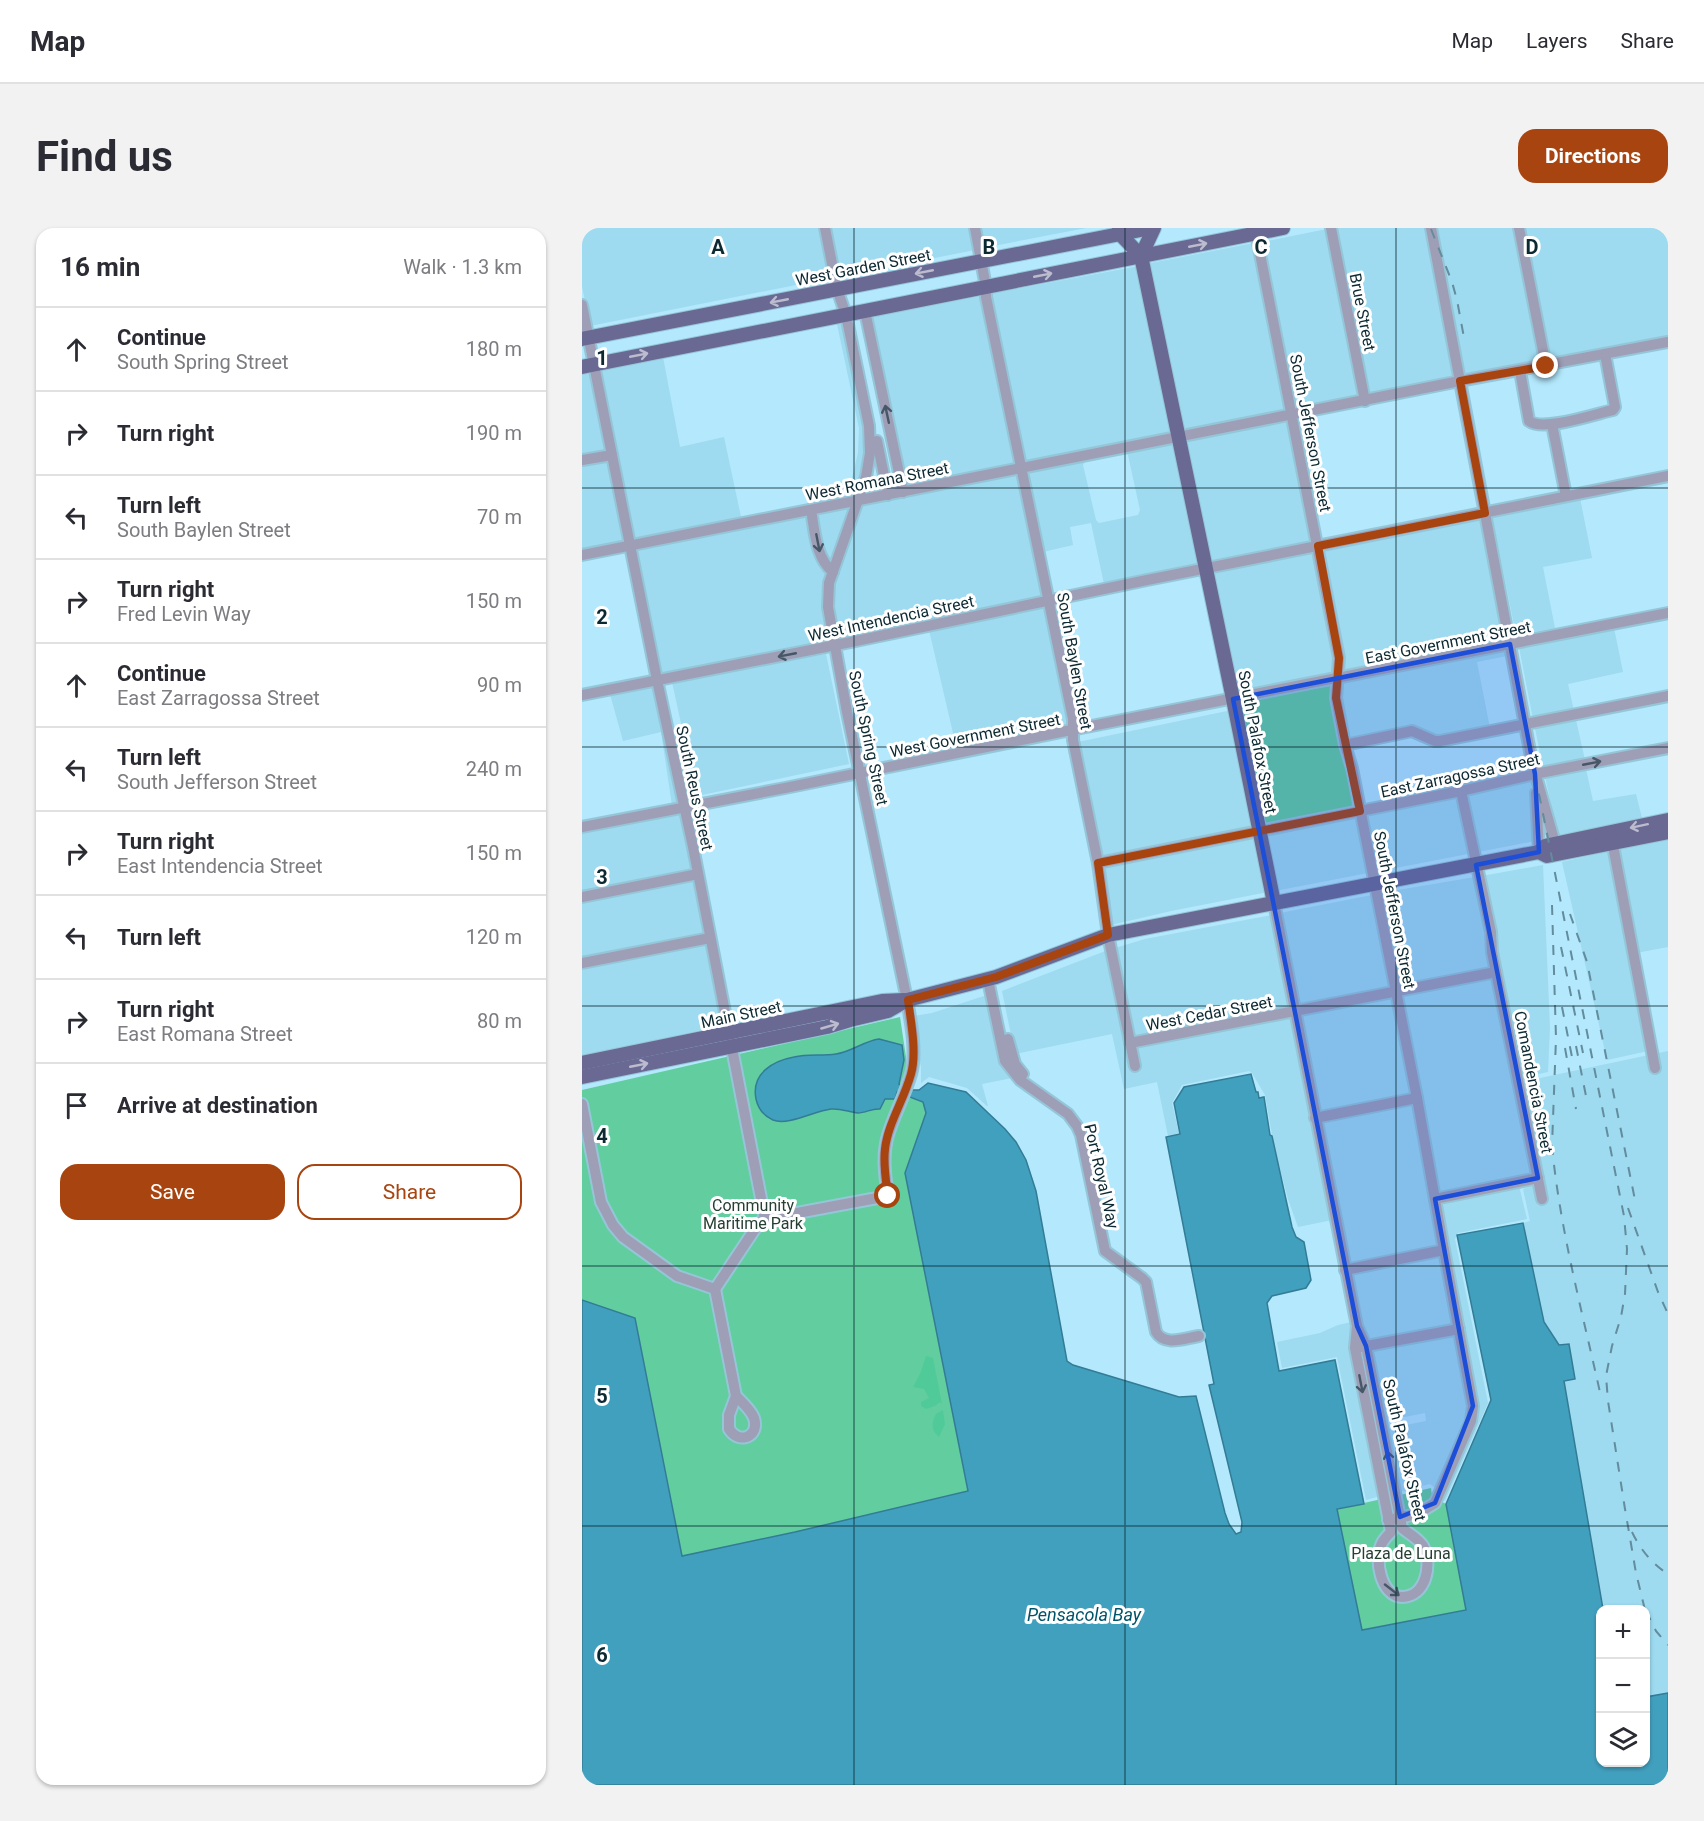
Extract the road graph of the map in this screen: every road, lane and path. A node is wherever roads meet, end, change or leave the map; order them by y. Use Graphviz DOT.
graph roads {
  1 [pos="825,228"];
  2 [pos="975,228"];
  3 [pos="1153,228"];
  4 [pos="1283,228"];
  5 [pos="1331,228"];
  6 [pos="1431,228"];
  7 [pos="1519,228"];
  8 [pos="1120,231"];
  9 [pos="1256,231"];
  10 [pos="1141,256"];
  11 [pos="981,261"];
  12 [pos="986,287"];
  13 [pos="837,289"];
  14 [pos="582,305"];
  15 [pos="865,311"];
  16 [pos="846,315"];
  17 [pos="585,339"];
  18 [pos="1668,342"];
  19 [pos="1605,354"];
  20 [pos="876,363"];
  21 [pos="588,366"];
  22 [pos="1546,366"];
  23 [pos="857,367"];
  24 [pos="1520,371"];
  25 [pos="1460,381"];
  26 [pos="1365,401"];
  27 [pos="1292,415"];
  28 [pos="1552,424"];
  29 [pos="1178,437"];
  30 [pos="892,438"];
  31 [pos="874,441"];
  32 [pos="612,455"];
  33 [pos="582,460"];
  34 [pos="1022,468"];
  35 [pos="1668,476"];
  36 [pos="903,492"];
  37 [pos="888,495"];
  38 [pos="1566,496"];
  39 [pos="858,500"];
  40 [pos="811,510"];
  41 [pos="1485,513"];
  42 [pos="629,545"];
  43 [pos="1318,546"];
  44 [pos="582,555"];
  45 [pos="1205,568"];
  46 [pos="833,572"];
  47 [pos="1049,599"];
  48 [pos="1668,613"];
  49 [pos="1510,644"];
  50 [pos="834,645"];
  51 [pos="1338,679"];
  52 [pos="657,680"];
  53 [pos="582,695"];
  54 [pos="1668,696"];
  55 [pos="1233,699"];
  56 [pos="1525,726"];
  57 [pos="1073,730"];
  58 [pos="1345,745"];
  59 [pos="1668,748"];
  60 [pos="860,774"];
  61 [pos="1535,774"];
  62 [pos="1461,791"];
  63 [pos="684,807"];
  64 [pos="1360,811"];
  65 [pos="1668,820"];
  66 [pos="582,827"];
  67 [pos="1259,831"];
  68 [pos="1668,832"];
  69 [pos="1611,838"];
  70 [pos="1557,848"];
  71 [pos="1539,852"];
  72 [pos="1098,863"];
  73 [pos="1476,865"];
  74 [pos="698,874"];
  75 [pos="1374,885"];
  76 [pos="582,897"];
  77 [pos="1274,903"];
  78 [pos="1108,935"];
  79 [pos="710,938"];
  80 [pos="582,963"];
  81 [pos="1496,972"];
  82 [pos="992,978"];
  83 [pos="1396,991"];
  84 [pos="908,1000"];
  85 [pos="1295,1011"];
  86 [pos="731,1040"];
  87 [pos="1130,1043"];
  88 [pos="582,1063"];
  89 [pos="1135,1066"];
  90 [pos="1655,1068"];
  91 [pos="582,1077"];
  92 [pos="1417,1098"];
  93 [pos="582,1104"];
  94 [pos="1316,1118"];
  95 [pos="586,1151"];
  96 [pos="1538,1178"];
  97 [pos="1435,1199"];
  98 [pos="1542,1199"];
  99 [pos="765,1219"];
  100 [pos="1444,1250"];
  101 [pos="1345,1270"];
  102 [pos="715,1289"];
  103 [pos="1357,1326"];
  104 [pos="1459,1329"];
  105 [pos="1199,1336"];
  106 [pos="1366,1346"];
  107 [pos="1354,1348"];
  108 [pos="735,1396"];
  109 [pos="1400,1517"];
  110 [pos="1388,1520"];
  1 -- 13 [label="street, South Spring Street"];
  2 -- 11 [label="street, South Baylen Street"];
  3 -- 8 [label="main road, West Garden Street"];
  3 -- 10 [label="main road"];
  4 -- 9 [label="main road"];
  5 -- 26 [label="street, Brue Street"];
  6 -- 25 [label="street"];
  7 -- 22 [label="street"];
  8 -- 10 [label="main road"];
  8 -- 11 [label="main road, West Garden Street"];
  10 -- 9 [label="main road, one-way"];
  9 -- 27 [label="street, South Jefferson Street"];
  12 -- 10 [label="main road, one-way"];
  10 -- 29 [label="main road, South Palafox Street"];
  11 -- 12 [label="street, South Baylen Street"];
  11 -- 13 [label="main road, West Garden Street, one-way"];
  12 -- 15 [label="main road"];
  12 -- 34 [label="street, South Baylen Street"];
  13 -- 16 [label="street, South Spring Street"];
  13 -- 17 [label="main road, West Garden Street, one-way"];
  14 -- 17 [label="street, South Reus Street"];
  15 -- 16 [label="main road"];
  15 -- 20 [label="street"];
  21 -- 16 [label="main road, one-way"];
  16 -- 23 [label="street, South Spring Street"];
  17 -- 21 [label="street, South Reus Street"];
  18 -- 19 [label="street, West Romana Street"];
  19 -- 22 [label="street, West Romana Street"];
  19 -- 28 [label="street"];
  20 -- 23 [label="street"];
  30 -- 20 [label="street, one-way"];
  21 -- 32 [label="street, South Reus Street"];
  22 -- 24 [label="street, West Romana Street"];
  23 -- 31 [label="street, South Spring Street"];
  24 -- 25 [label="street, West Romana Street"];
  24 -- 28 [label="street"];
  25 -- 26 [label="street, West Romana Street"];
  25 -- 41 [label="street"];
  26 -- 27 [label="street, West Romana Street"];
  27 -- 29 [label="street, West Romana Street"];
  27 -- 43 [label="street, South Jefferson Street"];
  28 -- 38 [label="street"];
  29 -- 34 [label="street, West Romana Street"];
  29 -- 45 [label="main road, South Palafox Street"];
  30 -- 31 [label="street"];
  30 -- 36 [label="street"];
  31 -- 37 [label="street, South Spring Street"];
  31 -- 39 [label="street, South Spring Street"];
  32 -- 33 [label="street"];
  32 -- 42 [label="street, South Reus Street"];
  34 -- 36 [label="street, West Romana Street"];
  34 -- 47 [label="street, South Baylen Street"];
  35 -- 38 [label="street, West Intendencia Street"];
  36 -- 37 [label="street, West Romana Street"];
  37 -- 39 [label="street, West Romana Street"];
  38 -- 41 [label="street, West Intendencia Street"];
  39 -- 40 [label="street, West Romana Street"];
  39 -- 46 [label="street, South Spring Street"];
  40 -- 42 [label="street, West Romana Street"];
  40 -- 46 [label="street, one-way"];
  41 -- 43 [label="street, West Intendencia Street"];
  41 -- 49 [label="street"];
  42 -- 44 [label="street, West Romana Street"];
  42 -- 52 [label="street, South Reus Street"];
  43 -- 45 [label="street, West Intendencia Street"];
  43 -- 51 [label="street, South Jefferson Street"];
  45 -- 47 [label="street, West Intendencia Street"];
  45 -- 55 [label="main road, South Palafox Street"];
  46 -- 50 [label="street, South Spring Street"];
  47 -- 50 [label="street, West Intendencia Street"];
  47 -- 57 [label="street, South Baylen Street"];
  48 -- 49 [label="street, East Government Street"];
  49 -- 51 [label="street, East Government Street"];
  49 -- 56 [label="street"];
  50 -- 52 [label="street, West Intendencia Street, one-way"];
  50 -- 60 [label="street, South Spring Street"];
  51 -- 55 [label="street, East Government Street"];
  51 -- 58 [label="street, South Jefferson Street"];
  52 -- 53 [label="street, West Intendencia Street"];
  52 -- 63 [label="street, South Reus Street"];
  54 -- 56 [label="street"];
  55 -- 57 [label="street, West Government Street"];
  55 -- 67 [label="main road, South Palafox Street"];
  56 -- 58 [label="street"];
  56 -- 61 [label="street"];
  57 -- 60 [label="street, West Government Street"];
  57 -- 72 [label="street, South Baylen Street"];
  58 -- 64 [label="street, South Jefferson Street"];
  61 -- 59 [label="street, East Zarragossa Street, one-way"];
  60 -- 63 [label="street, West Government Street"];
  60 -- 84 [label="street, South Spring Street"];
  61 -- 62 [label="street, East Zarragossa Street"];
  61 -- 70 [label="street"];
  61 -- 71 [label="street"];
  62 -- 64 [label="street, East Zarragossa Street"];
  62 -- 73 [label="street, Comandencia Street"];
  63 -- 66 [label="street, West Government Street"];
  63 -- 74 [label="street, South Reus Street"];
  64 -- 67 [label="street, East Zarragossa Street"];
  64 -- 75 [label="street, South Jefferson Street"];
  65 -- 69 [label="main road, one-way"];
  67 -- 72 [label="street, East Zarragossa Street"];
  67 -- 77 [label="main road, South Palafox Street"];
  68 -- 69 [label="main road"];
  69 -- 70 [label="main road, Main Street"];
  69 -- 90 [label="street"];
  70 -- 71 [label="main road, Main Street"];
  71 -- 73 [label="main road, Main Street"];
  72 -- 78 [label="street, South Baylen Street"];
  73 -- 75 [label="main road, Main Street"];
  73 -- 81 [label="street, Comandencia Street"];
  74 -- 76 [label="street"];
  74 -- 79 [label="street, South Reus Street"];
  75 -- 77 [label="main road, Main Street"];
  75 -- 83 [label="street, South Jefferson Street"];
  77 -- 78 [label="main road, Main Street"];
  77 -- 85 [label="street, South Palafox Street"];
  78 -- 82 [label="main road, Main Street"];
  78 -- 87 [label="street, South Baylen Street"];
  79 -- 80 [label="street"];
  79 -- 86 [label="street, South Reus Street"];
  81 -- 83 [label="street, West Cedar Street"];
  81 -- 96 [label="street, Comandencia Street"];
  82 -- 84 [label="main road, Main Street"];
  82 -- 105 [label="street, Port Royal Way"];
  83 -- 85 [label="street, West Cedar Street"];
  83 -- 92 [label="street, South Jefferson Street"];
  84 -- 86 [label="main road, Main Street"];
  84 -- 99 [label="street, South Spring Street"];
  85 -- 87 [label="street, West Cedar Street"];
  85 -- 94 [label="street, South Palafox Street"];
  86 -- 88 [label="main road, Main Street"];
  91 -- 86 [label="main road, one-way"];
  86 -- 99 [label="street, South Reus Street"];
  87 -- 89 [label="street, South Baylen Street"];
  92 -- 94 [label="street"];
  92 -- 97 [label="street, South Jefferson Street"];
  93 -- 95 [label="street"];
  94 -- 101 [label="street, South Palafox Street"];
  95 -- 102 [label="street"];
  96 -- 97 [label="street"];
  96 -- 98 [label="street, Comandencia Street"];
  97 -- 100 [label="street, South Jefferson Street"];
  99 -- 102 [label="street"];
  100 -- 101 [label="street"];
  100 -- 104 [label="street, South Jefferson Street"];
  101 -- 103 [label="street, South Palafox Street"];
  102 -- 108 [label="street"];
  103 -- 106 [label="street, South Palafox Street"];
  103 -- 107 [label="street, South Palafox Street"];
  104 -- 106 [label="street"];
  104 -- 109 [label="street, South Jefferson Street"];
  106 -- 107 [label="street"];
  109 -- 106 [label="street, South Palafox Street, one-way"];
  107 -- 110 [label="street, South Palafox Street, one-way"];
  109 -- 110 [label="street, South Jefferson Street"];
  110 -- 109 [label="street, South Palafox Street, one-way"];
}
